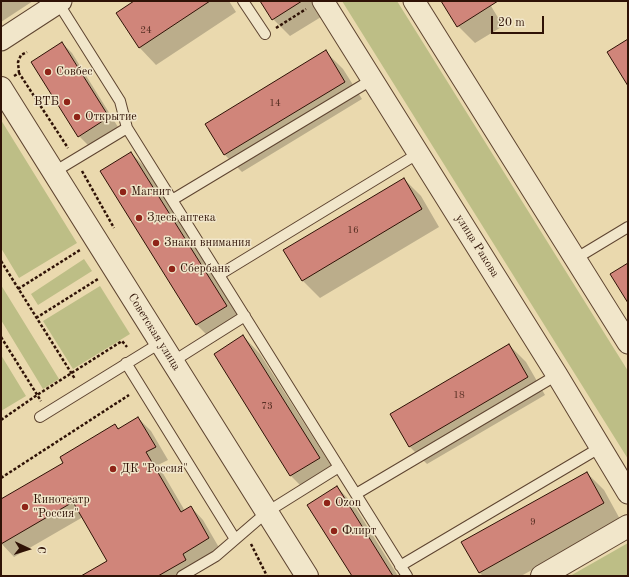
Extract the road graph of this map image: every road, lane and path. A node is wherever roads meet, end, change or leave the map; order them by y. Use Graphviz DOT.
graph roads {
  1 [pos="243,1"];
  2 [pos="414,1"];
  3 [pos="59,2"];
  4 [pos="318,3"];
  5 [pos="265,34"];
  6 [pos="1,40"];
  7 [pos="27,52"];
  8 [pos="19,73"];
  9 [pos="373,79"];
  10 [pos="1,88"];
  11 [pos="127,128"];
  12 [pos="419,153"];
  13 [pos="54,172"];
  14 [pos="172,200"];
  15 [pos="628,227"];
  16 [pos="96,240"];
  17 [pos="575,259"];
  18 [pos="1,261"];
  19 [pos="114,269"];
  20 [pos="219,275"];
  21 [pos="18,288"];
  22 [pos="245,316"];
  23 [pos="36,318"];
  24 [pos="1,337"];
  25 [pos="160,343"];
  26 [pos="628,344"];
  27 [pos="130,360"];
  28 [pos="172,362"];
  29 [pos="71,374"];
  30 [pos="557,375"];
  31 [pos="142,388"];
  32 [pos="82,390"];
  33 [pos="37,395"];
  34 [pos="44,414"];
  35 [pos="1,420"];
  36 [pos="601,447"];
  37 [pos="339,467"];
  38 [pos="1,478"];
  39 [pos="628,493"];
  40 [pos="356,494"];
  41 [pos="267,512"];
  42 [pos="628,526"];
  43 [pos="244,531"];
  44 [pos="235,539"];
  45 [pos="400,566"];
  46 [pos="182,576"];
  47 [pos="267,576"];
  48 [pos="307,576"];
  49 [pos="407,576"];
  50 [pos="542,576"];
  1 -- 5 [label="lane"];
  2 -- 17 [label="street"];
  3 -- 6 [label="street"];
  3 -- 11 [label="lane"];
  4 -- 5 [label="path"];
  4 -- 9 [label="street, улица Ракова"];
  7 -- 8 [label="path"];
  9 -- 12 [label="street, улица Ракова"];
  9 -- 14 [label="lane"];
  10 -- 13 [label="street, Советская улица"];
  11 -- 13 [label="lane"];
  11 -- 14 [label="lane"];
  12 -- 20 [label="lane"];
  12 -- 30 [label="street, улица Ракова"];
  13 -- 16 [label="street, Советская улица"];
  14 -- 20 [label="lane"];
  15 -- 17 [label="lane"];
  16 -- 19 [label="street, Советская улица"];
  16 -- 21 [label="path"];
  17 -- 26 [label="street"];
  18 -- 21 [label="path"];
  19 -- 23 [label="path"];
  19 -- 25 [label="street, Советская улица"];
  20 -- 22 [label="lane"];
  21 -- 23 [label="path"];
  22 -- 28 [label="lane"];
  22 -- 37 [label="lane"];
  23 -- 29 [label="path"];
  24 -- 33 [label="path"];
  25 -- 27 [label="lane"];
  25 -- 28 [label="street, Советская улица"];
  27 -- 29 [label="path"];
  27 -- 31 [label="lane"];
  27 -- 32 [label="lane"];
  28 -- 41 [label="street, Советская улица"];
  29 -- 32 [label="path"];
  29 -- 33 [label="path"];
  30 -- 36 [label="street, улица Ракова"];
  30 -- 40 [label="lane"];
  31 -- 38 [label="path"];
  31 -- 44 [label="lane"];
  32 -- 34 [label="lane"];
  33 -- 34 [label="path"];
  33 -- 35 [label="path"];
  36 -- 39 [label="street, улица Ракова"];
  36 -- 45 [label="lane"];
  37 -- 40 [label="lane"];
  37 -- 41 [label="lane"];
  40 -- 45 [label="lane"];
  41 -- 43 [label="lane"];
  41 -- 48 [label="street, Советская улица"];
  42 -- 50 [label="street"];
  43 -- 44 [label="lane"];
  43 -- 47 [label="path"];
  44 -- 46 [label="lane"];
  45 -- 49 [label="lane"];
}
